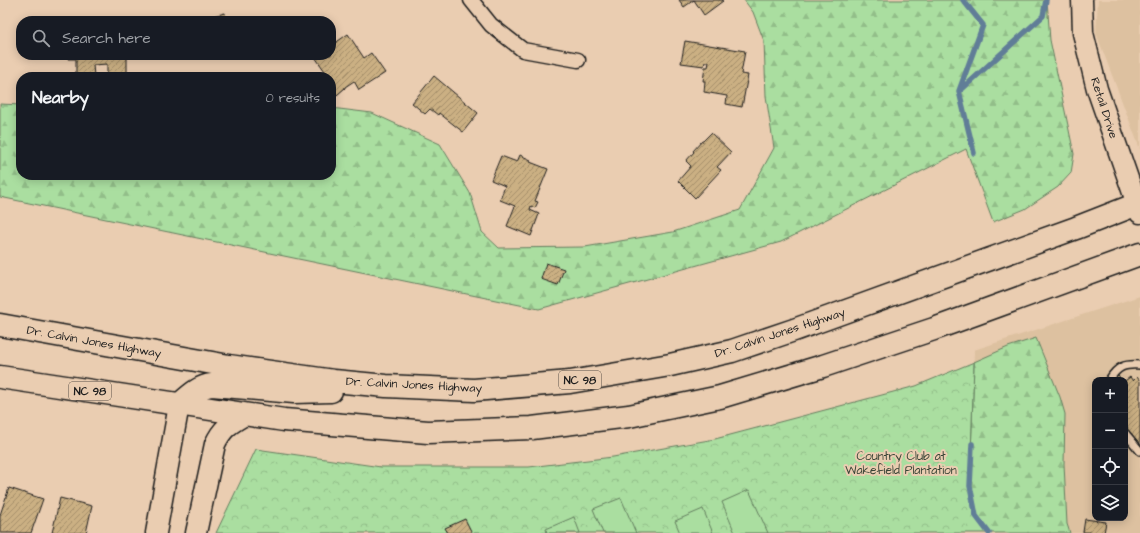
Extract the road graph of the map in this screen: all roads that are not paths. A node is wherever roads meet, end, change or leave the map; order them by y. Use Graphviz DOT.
graph roads {
  1 [pos="471,0"];
  2 [pos="1082,0"];
  3 [pos="578,60"];
  4 [pos="1139,206"];
  5 [pos="1140,254"];
  6 [pos="0,325"];
  7 [pos="1140,365"];
  8 [pos="0,377"];
  9 [pos="1111,377"];
  10 [pos="474,390"];
  11 [pos="179,405"];
  12 [pos="245,415"];
  13 [pos="1128,437"];
  14 [pos="1140,451"];
  15 [pos="156,533"];
  16 [pos="196,533"];
  1 -- 3 [label="street"];
  2 -- 4 [label="street, Retail Drive"];
  4 -- 10 [label="highway, Dr. Calvin Jones Highway / NC 98"];
  5 -- 12 [label="highway, NC 98"];
  6 -- 10 [label="highway, Dr. Calvin Jones Highway / NC 98"];
  7 -- 9 [label="lane"];
  8 -- 11 [label="highway, NC 98"];
  10 -- 11 [label="highway"];
  11 -- 12 [label="highway, NC 98"];
  11 -- 15 [label="street"];
  12 -- 16 [label="street"];
  13 -- 14 [label="lane"];
}
